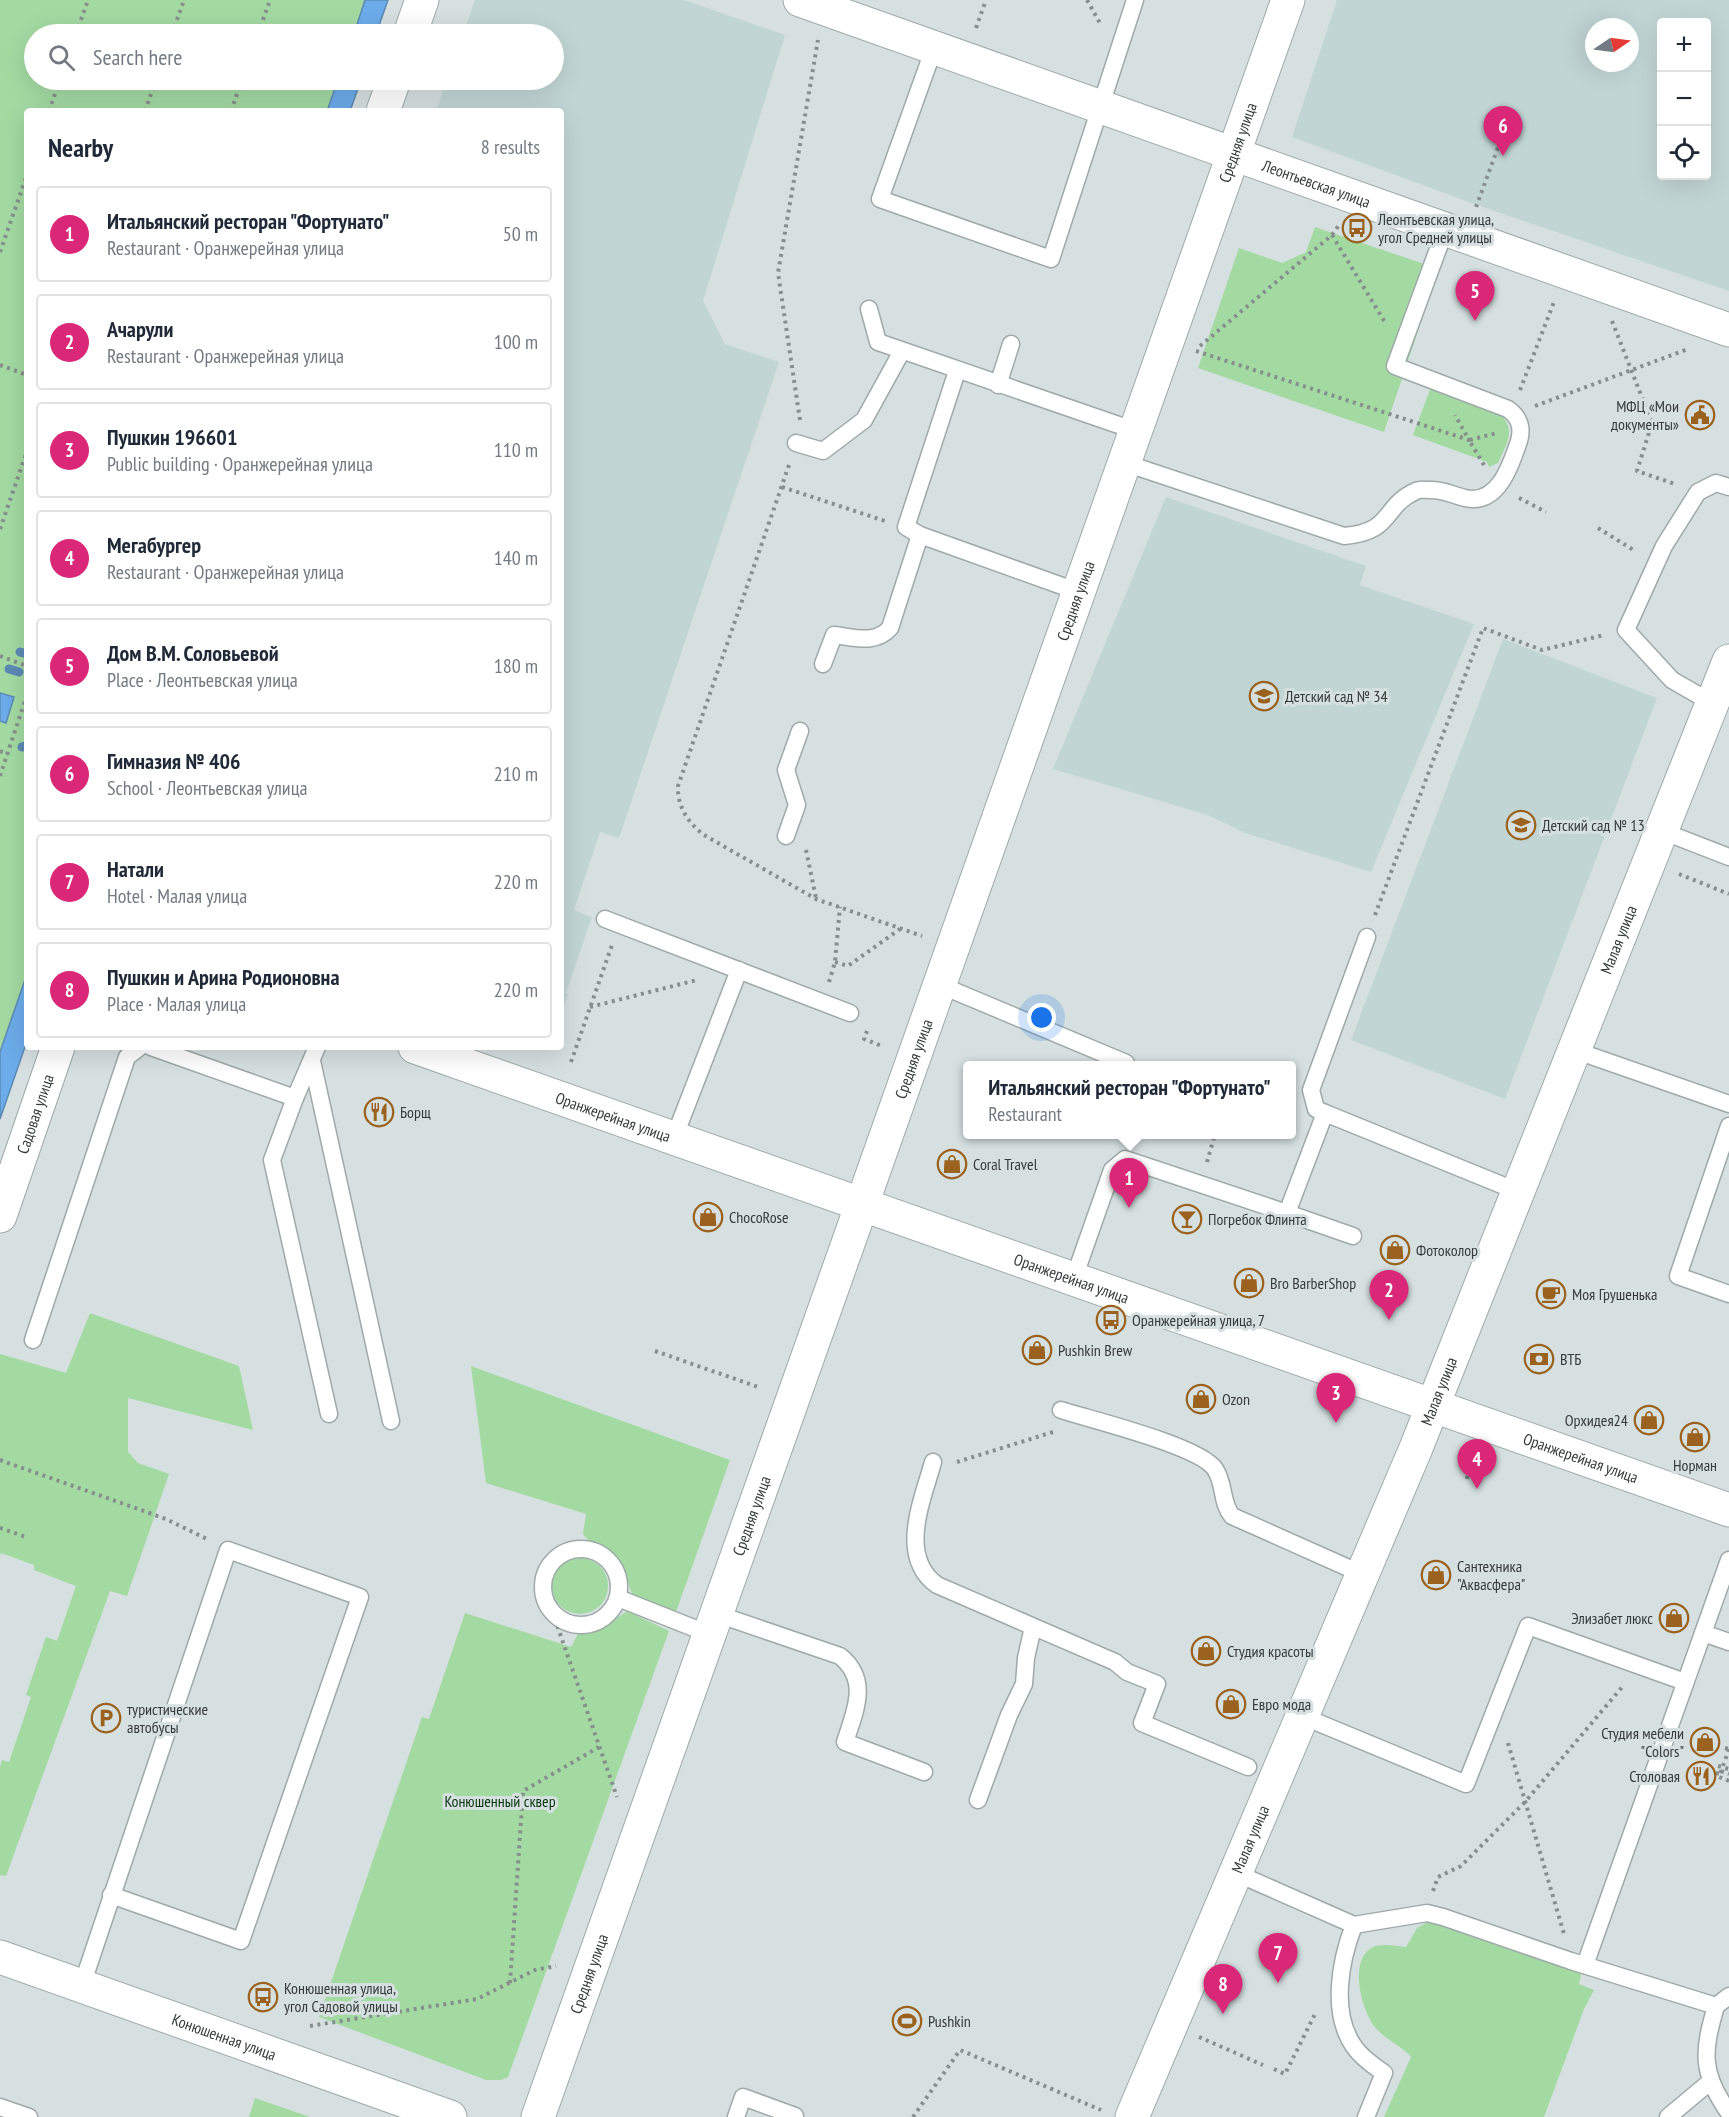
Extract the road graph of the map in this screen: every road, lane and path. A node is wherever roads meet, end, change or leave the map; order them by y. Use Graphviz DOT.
graph roads {
  1 [pos="88,0"];
  2 [pos="184,0"];
  3 [pos="270,0"];
  4 [pos="422,0"];
  5 [pos="800,0"];
  6 [pos="986,0"];
  7 [pos="1087,0"];
  8 [pos="1135,0"];
  9 [pos="1288,0"];
  10 [pos="80,24"];
  11 [pos="176,24"];
  12 [pos="262,24"];
  13 [pos="414,24"];
  14 [pos="1102,27"];
  15 [pos="973,34"];
  16 [pos="818,39"];
  17 [pos="934,48"];
  18 [pos="57,90"];
  19 [pos="152,90"];
  20 [pos="238,90"];
  21 [pos="390,90"];
  22 [pos="1099,107"];
  23 [pos="51,108"];
  24 [pos="146,108"];
  25 [pos="232,108"];
  26 [pos="384,108"];
  27 [pos="1503,134"];
  28 [pos="1234,154"];
  29 [pos="24,184"];
  30 [pos="1475,211"];
  31 [pos="1341,222"];
  32 [pos="1445,230"];
  33 [pos="1332,235"];
  34 [pos="0,252"];
  35 [pos="1556,299"];
  36 [pos="869,309"];
  37 [pos="1611,318"];
  38 [pos="1729,330"];
  39 [pos="1011,345"];
  40 [pos="1692,348"];
  41 [pos="1401,349"];
  42 [pos="902,351"];
  43 [pos="0,365"];
  44 [pos="1630,370"];
  45 [pos="957,371"];
  46 [pos="24,374"];
  47 [pos="1436,382"];
  48 [pos="998,385"];
  49 [pos="1513,413"];
  50 [pos="1136,431"];
  51 [pos="796,443"];
  52 [pos="24,460"];
  53 [pos="1125,463"];
  54 [pos="782,486"];
  55 [pos="1729,487"];
  56 [pos="1698,492"];
  57 [pos="1598,528"];
  58 [pos="0,529"];
  59 [pos="913,531"];
  60 [pos="1656,563"];
  61 [pos="1079,592"];
  62 [pos="1626,630"];
  63 [pos="0,656"];
  64 [pos="1729,661"];
  65 [pos="824,664"];
  66 [pos="24,665"];
  67 [pos="1712,703"];
  68 [pos="24,704"];
  69 [pos="800,731"];
  70 [pos="0,751"];
  71 [pos="8,754"];
  72 [pos="0,776"];
  73 [pos="1662,831"];
  74 [pos="786,836"];
  75 [pos="1729,857"];
  76 [pos="1676,872"];
  77 [pos="1729,894"];
  78 [pos="840,907"];
  79 [pos="612,921"];
  80 [pos="901,929"];
  81 [pos="922,936"];
  82 [pos="1367,937"];
  83 [pos="835,962"];
  84 [pos="739,970"];
  85 [pos="940,985"];
  86 [pos="822,1002"];
  87 [pos="590,1007"];
  88 [pos="850,1013"];
  89 [pos="57,1050"];
  90 [pos="136,1050"];
  91 [pos="159,1050"];
  92 [pos="433,1050"];
  93 [pos="1574,1050"];
  94 [pos="315,1054"];
  95 [pos="1121,1061"];
  96 [pos="571,1062"];
  97 [pos="295,1098"];
  98 [pos="1729,1104"];
  99 [pos="1325,1113"];
  100 [pos="1729,1126"];
  101 [pos="674,1138"];
  102 [pos="1519,1192"];
  103 [pos="862,1204"];
  104 [pos="1287,1213"];
  105 [pos="0,1216"];
  106 [pos="1353,1236"];
  107 [pos="1074,1278"];
  108 [pos="1729,1294"];
  109 [pos="33,1340"];
  110 [pos="656,1351"];
  111 [pos="761,1388"];
  112 [pos="1433,1405"];
  113 [pos="1061,1410"];
  114 [pos="329,1414"];
  115 [pos="1091,1420"];
  116 [pos="391,1421"];
  117 [pos="1468,1456"];
  118 [pos="0,1460"];
  119 [pos="932,1466"];
  120 [pos="1467,1479"];
  121 [pos="1729,1510"];
  122 [pos="0,1528"];
  123 [pos="26,1537"];
  124 [pos="228,1550"];
  125 [pos="1729,1560"];
  126 [pos="1362,1574"];
  127 [pos="618,1598"];
  128 [pos="561,1619"];
  129 [pos="713,1624"];
  130 [pos="1033,1627"];
  131 [pos="1703,1633"];
  132 [pos="1729,1642"];
  133 [pos="1639,1667"];
  134 [pos="1685,1682"];
  135 [pos="1497,1706"];
  136 [pos="1302,1716"];
  137 [pos="599,1747"];
  138 [pos="1728,1748"];
  139 [pos="1718,1766"];
  140 [pos="1248,1767"];
  141 [pos="1729,1769"];
  142 [pos="924,1772"];
  143 [pos="1719,1773"];
  144 [pos="1729,1774"];
  145 [pos="1729,1781"];
  146 [pos="617,1798"];
  147 [pos="978,1800"];
  148 [pos="1525,1802"];
  149 [pos="1236,1873"];
  150 [pos="111,1895"];
  151 [pos="1427,1913"];
  152 [pos="1354,1925"];
  153 [pos="0,1957"];
  154 [pos="1578,1963"];
  155 [pos="556,1966"];
  156 [pos="510,1983"];
  157 [pos="82,1985"];
  158 [pos="1723,2001"];
  159 [pos="1342,2008"];
  160 [pos="310,2026"];
  161 [pos="1198,2036"];
  162 [pos="1263,2065"];
  163 [pos="1274,2069"];
  164 [pos="1711,2081"];
  165 [pos="0,2107"];
  166 [pos="1729,2113"];
  167 [pos="1118,2114"];
  168 [pos="795,2116"];
  169 [pos="29,2117"];
  170 [pos="450,2117"];
  171 [pos="538,2117"];
  172 [pos="736,2117"];
  173 [pos="913,2117"];
  174 [pos="1366,2117"];
  175 [pos="1668,2117"];
  1 -- 10 [label="path"];
  2 -- 11 [label="path"];
  3 -- 12 [label="path"];
  4 -- 13 [label="street"];
  5 -- 17 [label="street, Леонтьевская улица"];
  6 -- 15 [label="path"];
  7 -- 14 [label="path"];
  8 -- 22 [label="lane"];
  9 -- 28 [label="street, Средняя улица"];
  16 -- 51 [label="path"];
  17 -- 22 [label="street, Леонтьевская улица"];
  17 -- 22 [label="lane"];
  18 -- 23 [label="path"];
  19 -- 24 [label="path"];
  20 -- 25 [label="path"];
  21 -- 26 [label="street"];
  22 -- 28 [label="street, Леонтьевская улица"];
  27 -- 30 [label="path"];
  28 -- 32 [label="street, Леонтьевская улица"];
  28 -- 50 [label="street, Средняя улица"];
  29 -- 34 [label="path"];
  31 -- 33 [label="path"];
  32 -- 38 [label="street, Леонтьевская улица"];
  32 -- 41 [label="lane"];
  33 -- 41 [label="path"];
  33 -- 47 [label="path"];
  35 -- 49 [label="path"];
  36 -- 42 [label="lane"];
  37 -- 44 [label="path"];
  39 -- 48 [label="lane"];
  40 -- 44 [label="path"];
  41 -- 47 [label="lane"];
  42 -- 45 [label="lane"];
  42 -- 51 [label="lane"];
  43 -- 46 [label="path"];
  44 -- 49 [label="path"];
  44 -- 56 [label="path"];
  45 -- 48 [label="lane"];
  45 -- 59 [label="lane"];
  47 -- 49 [label="lane"];
  48 -- 50 [label="lane"];
  49 -- 53 [label="lane"];
  50 -- 53 [label="street, Средняя улица"];
  51 -- 54 [label="path"];
  52 -- 58 [label="path"];
  53 -- 61 [label="street, Средняя улица"];
  54 -- 59 [label="path"];
  54 -- 78 [label="path"];
  55 -- 56 [label="lane"];
  56 -- 60 [label="lane"];
  57 -- 60 [label="path"];
  59 -- 61 [label="lane"];
  59 -- 65 [label="lane"];
  60 -- 62 [label="lane"];
  61 -- 85 [label="street, Средняя улица"];
  62 -- 67 [label="lane"];
  62 -- 82 [label="path"];
  63 -- 66 [label="path"];
  64 -- 67 [label="street, Малая улица"];
  67 -- 73 [label="street, Малая улица"];
  68 -- 71 [label="path"];
  69 -- 74 [label="lane"];
  70 -- 71 [label="path"];
  71 -- 72 [label="path"];
  73 -- 75 [label="lane"];
  73 -- 93 [label="street, Малая улица"];
  76 -- 77 [label="path"];
  78 -- 80 [label="path"];
  78 -- 83 [label="path"];
  79 -- 84 [label="lane"];
  79 -- 87 [label="path"];
  80 -- 81 [label="path"];
  80 -- 83 [label="path"];
  82 -- 99 [label="lane"];
  83 -- 86 [label="path"];
  84 -- 86 [label="lane"];
  84 -- 87 [label="path"];
  84 -- 101 [label="lane"];
  85 -- 95 [label="lane"];
  85 -- 103 [label="street, Средняя улица"];
  86 -- 88 [label="lane"];
  87 -- 96 [label="path"];
  89 -- 105 [label="street, Садовая улица"];
  90 -- 109 [label="lane"];
  91 -- 97 [label="lane"];
  92 -- 101 [label="street, Оранжерейная улица"];
  93 -- 98 [label="lane"];
  93 -- 102 [label="street, Малая улица"];
  94 -- 97 [label="lane"];
  94 -- 116 [label="lane"];
  97 -- 114 [label="lane"];
  99 -- 102 [label="lane"];
  99 -- 104 [label="lane"];
  100 -- 108 [label="lane"];
  101 -- 103 [label="street, Оранжерейная улица"];
  102 -- 112 [label="street, Малая улица"];
  103 -- 107 [label="street, Оранжерейная улица"];
  103 -- 129 [label="street, Средняя улица"];
  104 -- 106 [label="lane"];
  104 -- 107 [label="lane"];
  107 -- 112 [label="street, Оранжерейная улица"];
  110 -- 111 [label="path"];
  112 -- 121 [label="street, Оранжерейная улица"];
  112 -- 126 [label="street, Малая улица"];
  113 -- 115 [label="lane"];
  115 -- 119 [label="path"];
  115 -- 126 [label="lane"];
  117 -- 120 [label="path"];
  118 -- 124 [label="path"];
  119 -- 130 [label="lane"];
  122 -- 123 [label="path"];
  124 -- 150 [label="lane"];
  124 -- 150 [label="lane"];
  125 -- 131 [label="lane"];
  126 -- 136 [label="street, Малая улица"];
  127 -- 128 [label="lane"];
  127 -- 128 [label="lane"];
  127 -- 129 [label="lane"];
  128 -- 137 [label="path"];
  129 -- 142 [label="lane"];
  129 -- 171 [label="street, Средняя улица"];
  130 -- 140 [label="lane"];
  130 -- 147 [label="lane"];
  131 -- 132 [label="lane"];
  131 -- 134 [label="lane"];
  133 -- 134 [label="lane"];
  133 -- 135 [label="lane"];
  133 -- 148 [label="path"];
  134 -- 154 [label="lane"];
  135 -- 136 [label="lane"];
  135 -- 148 [label="path"];
  136 -- 149 [label="street, Малая улица"];
  137 -- 146 [label="path"];
  137 -- 156 [label="path"];
  138 -- 143 [label="path, bridge"];
  139 -- 141 [label="path"];
  143 -- 144 [label="path"];
  143 -- 145 [label="path, bridge"];
  148 -- 151 [label="path"];
  148 -- 154 [label="path"];
  149 -- 152 [label="lane"];
  149 -- 167 [label="street, Малая улица"];
  150 -- 157 [label="lane"];
  151 -- 152 [label="lane"];
  151 -- 154 [label="lane"];
  152 -- 159 [label="lane"];
  153 -- 157 [label="street, Конюшенная улица"];
  154 -- 158 [label="lane"];
  155 -- 156 [label="path"];
  156 -- 160 [label="path"];
  157 -- 170 [label="street, Конюшенная улица"];
  158 -- 164 [label="lane"];
  159 -- 163 [label="path"];
  159 -- 174 [label="lane"];
  161 -- 162 [label="path"];
  164 -- 166 [label="lane"];
  164 -- 175 [label="lane"];
  165 -- 169 [label="lane"];
  167 -- 173 [label="path"];
  168 -- 172 [label="lane"];
}
